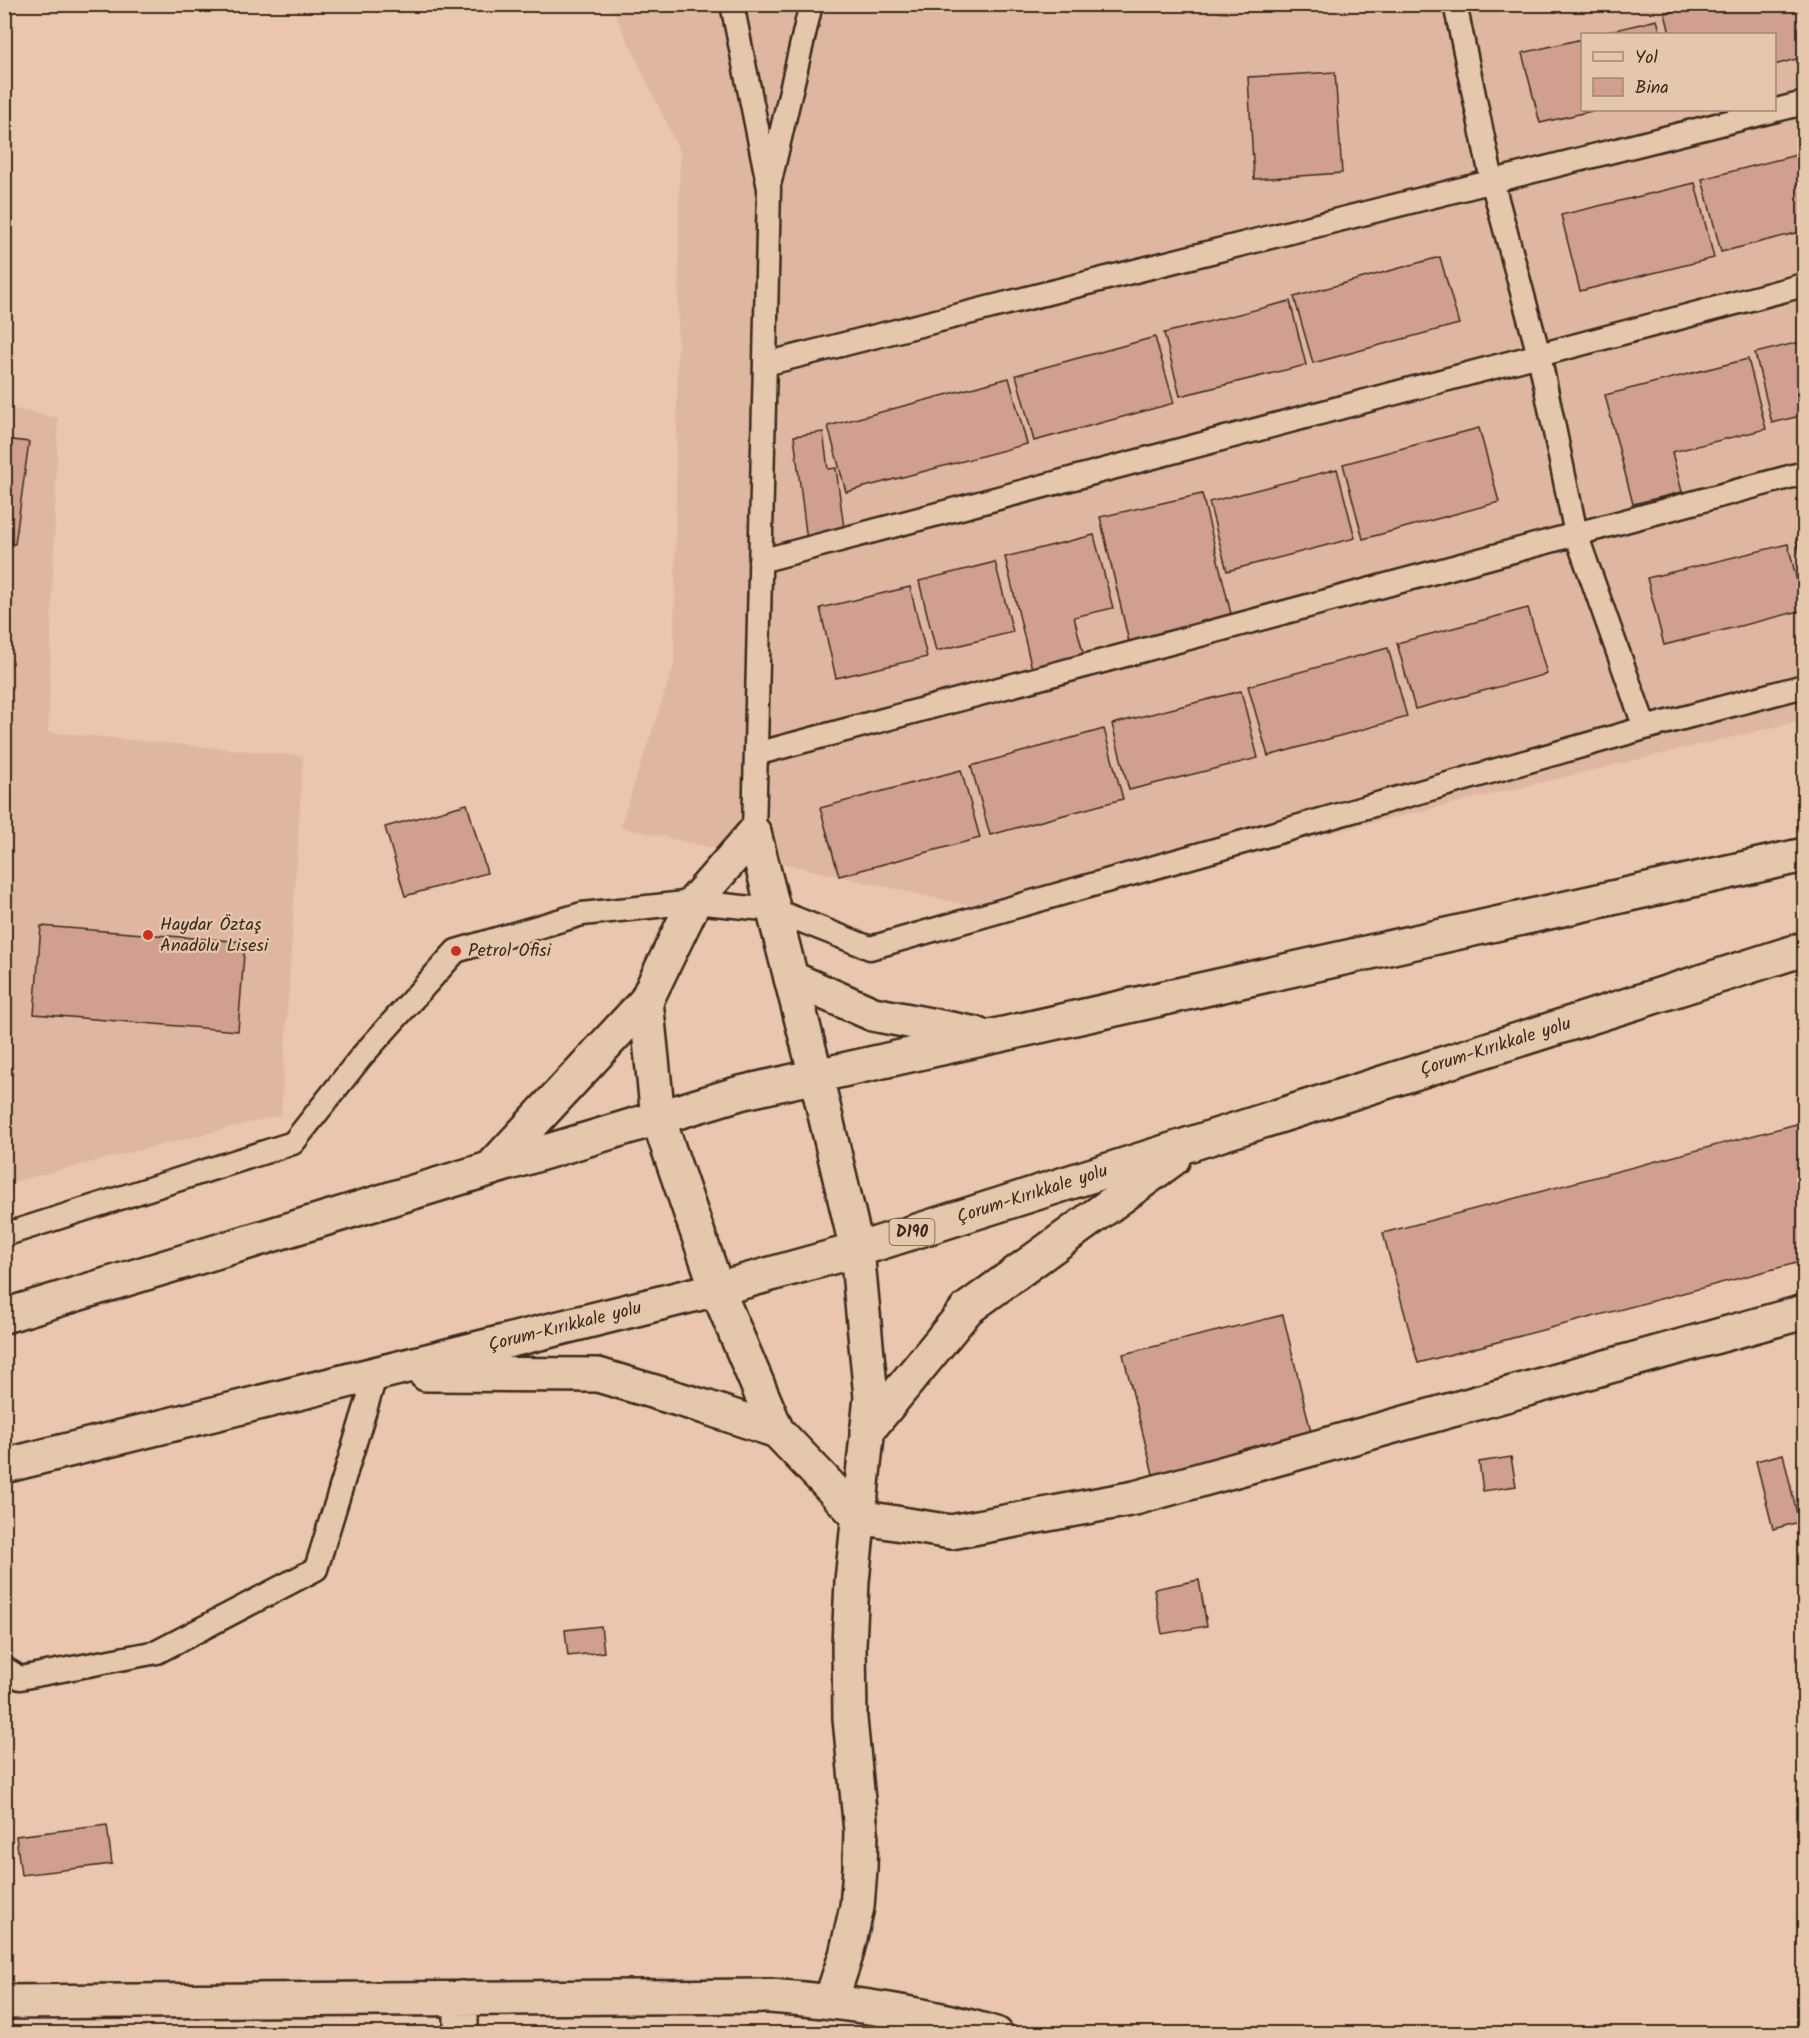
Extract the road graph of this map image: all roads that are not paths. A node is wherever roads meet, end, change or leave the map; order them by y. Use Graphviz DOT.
graph roads {
  1 [pos="732,4"];
  2 [pos="811,4"];
  3 [pos="1455,4"];
  4 [pos="1804,103"];
  5 [pos="1776,110"];
  6 [pos="1772,111"];
  7 [pos="1491,182"];
  8 [pos="769,188"];
  9 [pos="1804,285"];
  10 [pos="1539,355"];
  11 [pos="765,364"];
  12 [pos="1804,473"];
  13 [pos="1576,534"];
  14 [pos="760,561"];
  15 [pos="1804,686"];
  16 [pos="1645,728"];
  17 [pos="756,754"];
  18 [pos="754,833"];
  19 [pos="1804,855"];
  20 [pos="694,902"];
  21 [pos="774,910"];
  22 [pos="1804,949"];
  23 [pos="791,978"];
  24 [pos="646,1001"];
  25 [pos="989,1037"];
  26 [pos="816,1076"];
  27 [pos="658,1118"];
  28 [pos="1196,1142"];
  29 [pos="491,1168"];
  30 [pos="4,1234"];
  31 [pos="857,1250"];
  32 [pos="717,1289"];
  33 [pos="1804,1312"];
  34 [pos="4,1316"];
  35 [pos="376,1374"];
  36 [pos="777,1431"];
  37 [pos="867,1431"];
  38 [pos="4,1466"];
  39 [pos="859,1517"];
  40 [pos="4,1668"];
  41 [pos="461,1998"];
  42 [pos="831,2001"];
  43 [pos="4,2002"];
  44 [pos="461,2034"];
  45 [pos="996,2034"];
  1 -- 8 [label="lane"];
  2 -- 8 [label="lane"];
  3 -- 7 [label="lane"];
  4 -- 5 [label="lane"];
  6 -- 7 [label="lane"];
  7 -- 10 [label="lane"];
  7 -- 11 [label="lane"];
  8 -- 11 [label="lane"];
  9 -- 10 [label="lane"];
  10 -- 13 [label="lane"];
  10 -- 14 [label="lane"];
  11 -- 14 [label="lane"];
  12 -- 13 [label="lane"];
  13 -- 16 [label="lane"];
  13 -- 17 [label="lane"];
  14 -- 17 [label="lane"];
  15 -- 16 [label="lane"];
  16 -- 21 [label="lane"];
  17 -- 18 [label="lane"];
  18 -- 20 [label="main road"];
  18 -- 21 [label="main road"];
  19 -- 25 [label="main road"];
  20 -- 21 [label="lane"];
  20 -- 24 [label="main road"];
  20 -- 30 [label="lane"];
  21 -- 23 [label="main road"];
  22 -- 28 [label="main road, Çorum-Kırıkkale yolu / D190"];
  23 -- 25 [label="main road"];
  23 -- 26 [label="main road"];
  24 -- 27 [label="main road"];
  24 -- 29 [label="main road"];
  25 -- 26 [label="main road"];
  26 -- 27 [label="main road"];
  26 -- 31 [label="main road"];
  27 -- 29 [label="main road"];
  27 -- 32 [label="main road"];
  28 -- 31 [label="main road, Çorum-Kırıkkale yolu / D190"];
  28 -- 37 [label="main road"];
  29 -- 34 [label="main road"];
  31 -- 32 [label="main road, Çorum-Kırıkkale yolu / D190"];
  31 -- 37 [label="main road"];
  32 -- 35 [label="main road, Çorum-Kırıkkale yolu / D190"];
  32 -- 36 [label="main road"];
  33 -- 39 [label="main road"];
  35 -- 36 [label="main road"];
  35 -- 38 [label="main road, Çorum-Kırıkkale yolu / D190"];
  35 -- 40 [label="lane"];
  36 -- 39 [label="main road"];
  37 -- 39 [label="main road"];
  39 -- 42 [label="main road"];
  41 -- 42 [label="main road"];
  41 -- 43 [label="main road"];
  41 -- 44 [label="main road"];
  42 -- 45 [label="main road"];
}
